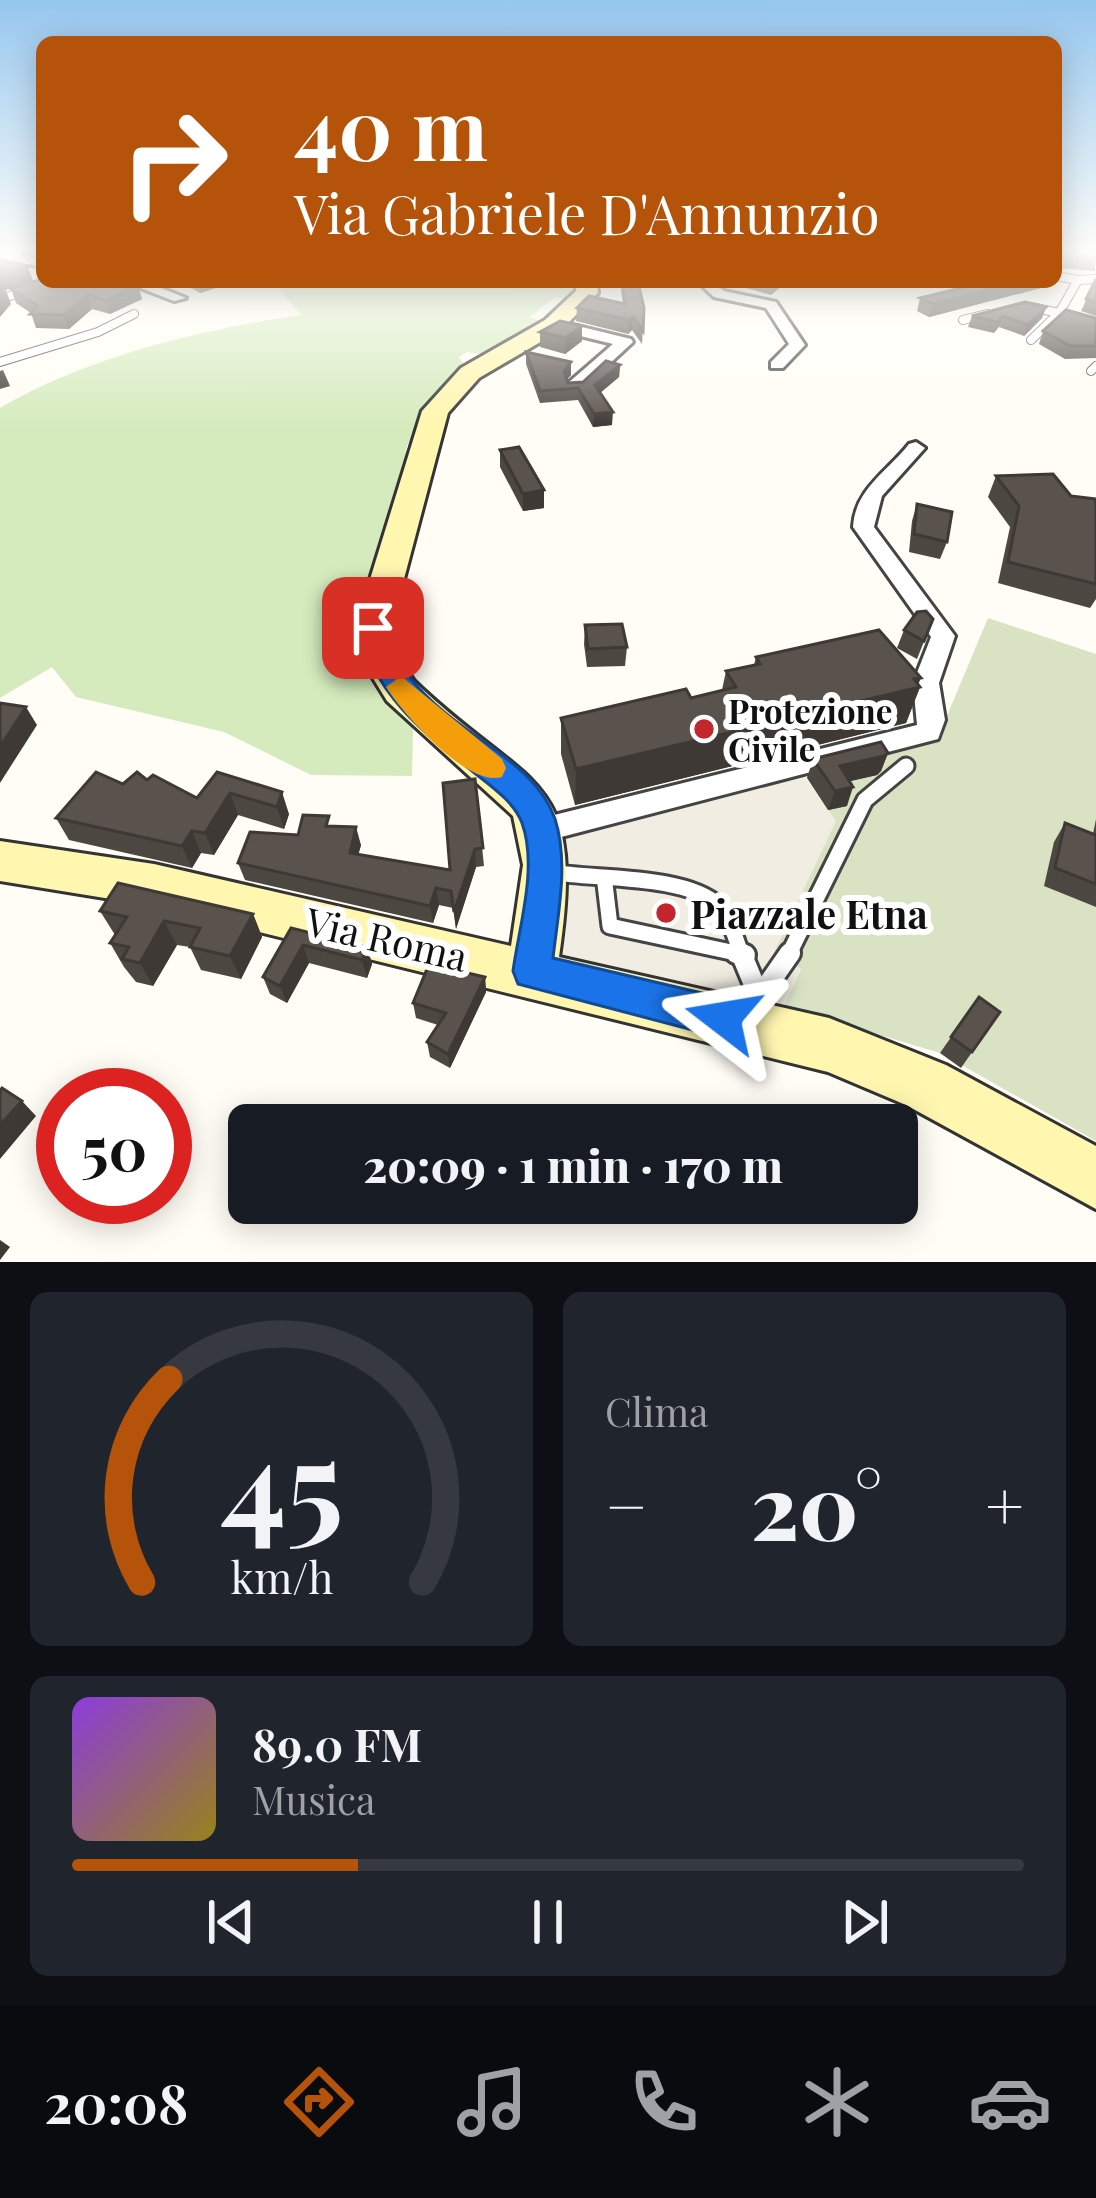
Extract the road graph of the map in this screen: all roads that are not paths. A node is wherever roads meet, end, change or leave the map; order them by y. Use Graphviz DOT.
graph roads {
  1 [pos="569,310"];
  2 [pos="774,310"];
  3 [pos="1001,310"];
  4 [pos="1042,310"];
  5 [pos="1061,310"];
  6 [pos="134,314"];
  7 [pos="1059,314"];
  8 [pos="963,320"];
  9 [pos="1096,324"];
  10 [pos="553,325"];
  11 [pos="1031,340"];
  12 [pos="0,362"];
  13 [pos="777,365"];
  14 [pos="574,387"];
  15 [pos="916,448"];
  16 [pos="906,766"];
  17 [pos="542,830"];
  18 [pos="0,861"];
  19 [pos="545,871"];
  20 [pos="605,884"];
  21 [pos="745,956"];
  22 [pos="532,971"];
  23 [pos="766,1013"];
  24 [pos="1096,1179"];
  1 -- 10 [label="main road"];
  2 -- 13 [label="street"];
  3 -- 8 [label="lane"];
  4 -- 7 [label="lane"];
  5 -- 7 [label="lane"];
  6 -- 12 [label="lane"];
  7 -- 9 [label="lane"];
  7 -- 11 [label="lane"];
  10 -- 14 [label="street"];
  10 -- 17 [label="main road"];
  15 -- 17 [label="street"];
  16 -- 23 [label="lane"];
  17 -- 19 [label="main road"];
  18 -- 22 [label="main road, Via Roma"];
  19 -- 20 [label="lane"];
  19 -- 22 [label="main road"];
  20 -- 21 [label="lane"];
  20 -- 21 [label="lane"];
  21 -- 23 [label="lane"];
  22 -- 23 [label="main road, Via Roma"];
  23 -- 24 [label="main road, Via Roma"];
}
